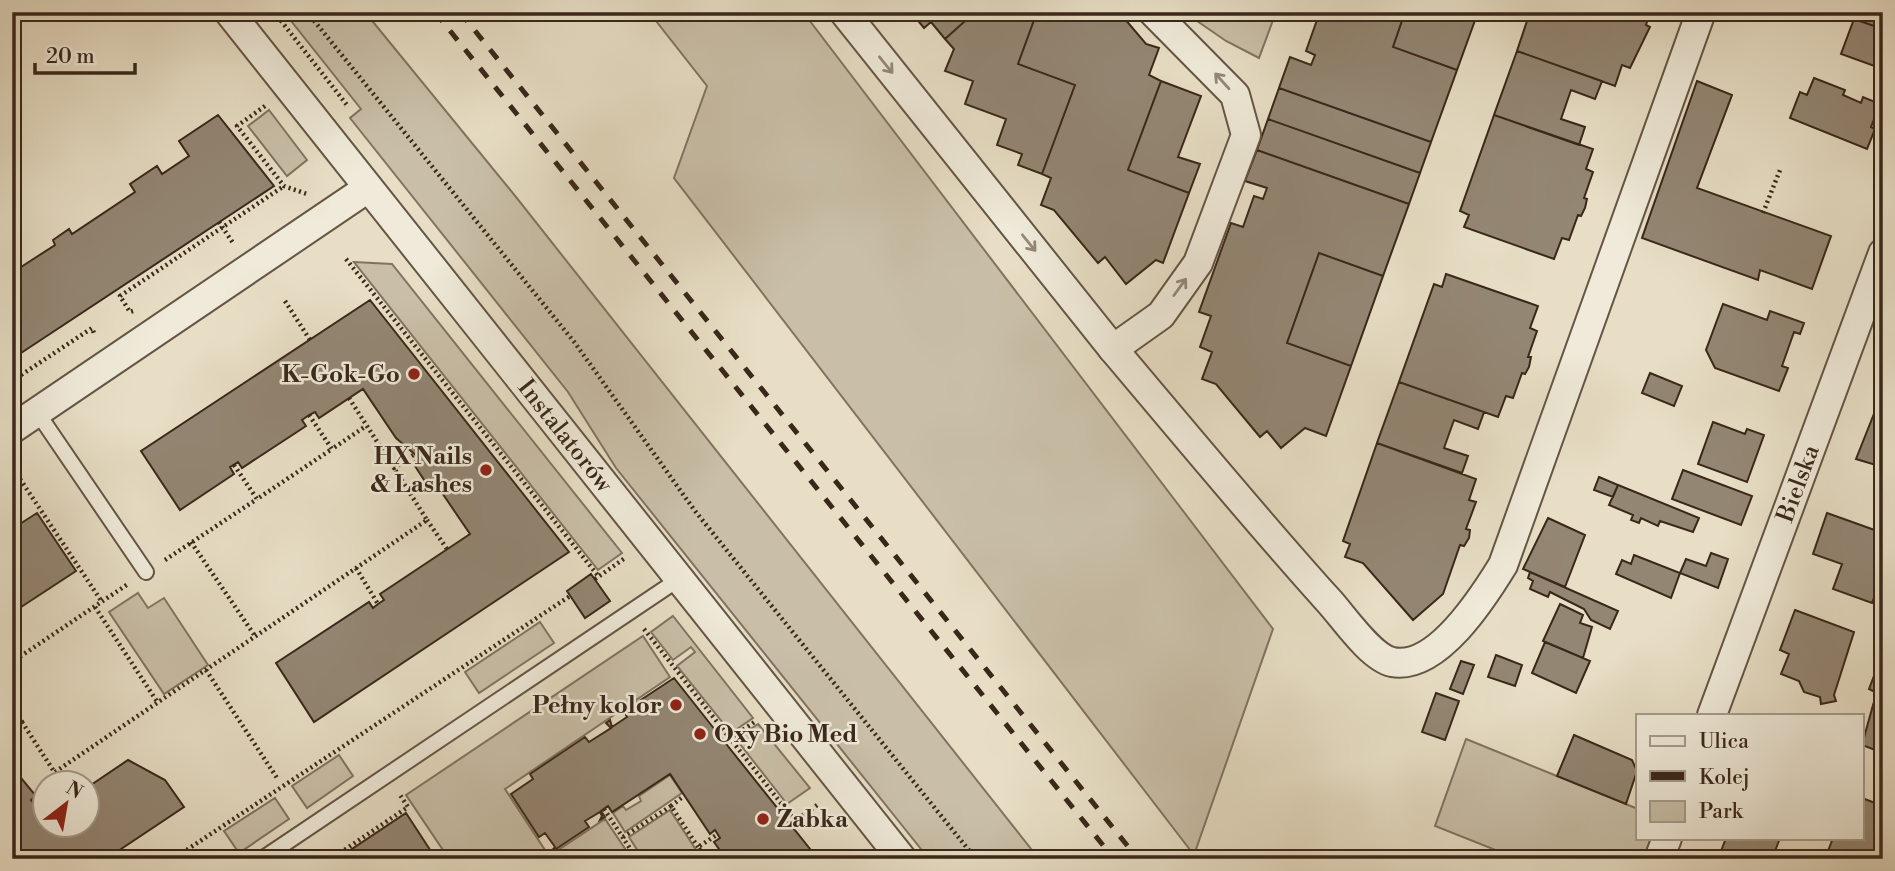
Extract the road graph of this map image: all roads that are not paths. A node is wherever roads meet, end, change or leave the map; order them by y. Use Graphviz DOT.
graph roads {
  1 [pos="229,12"];
  2 [pos="844,12"];
  3 [pos="1153,12"];
  4 [pos="1701,12"];
  5 [pos="368,188"];
  6 [pos="1883,253"];
  7 [pos="1113,349"];
  8 [pos="37,412"];
  9 [pos="12,429"];
  10 [pos="146,572"];
  11 [pos="679,579"];
  12 [pos="1712,714"];
  13 [pos="1666,840"];
  14 [pos="262,859"];
  15 [pos="902,859"];
  16 [pos="1660,859"];
  1 -- 5 [label="street, Instalatorów"];
  2 -- 7 [label="street, one-way"];
  7 -- 3 [label="street, one-way"];
  4 -- 7 [label="street"];
  5 -- 8 [label="street"];
  5 -- 11 [label="street, Instalatorów"];
  6 -- 12 [label="street, Bielska"];
  8 -- 9 [label="street"];
  8 -- 10 [label="lane"];
  11 -- 14 [label="lane"];
  11 -- 15 [label="street, Instalatorów"];
  13 -- 16 [label="street"];
}
